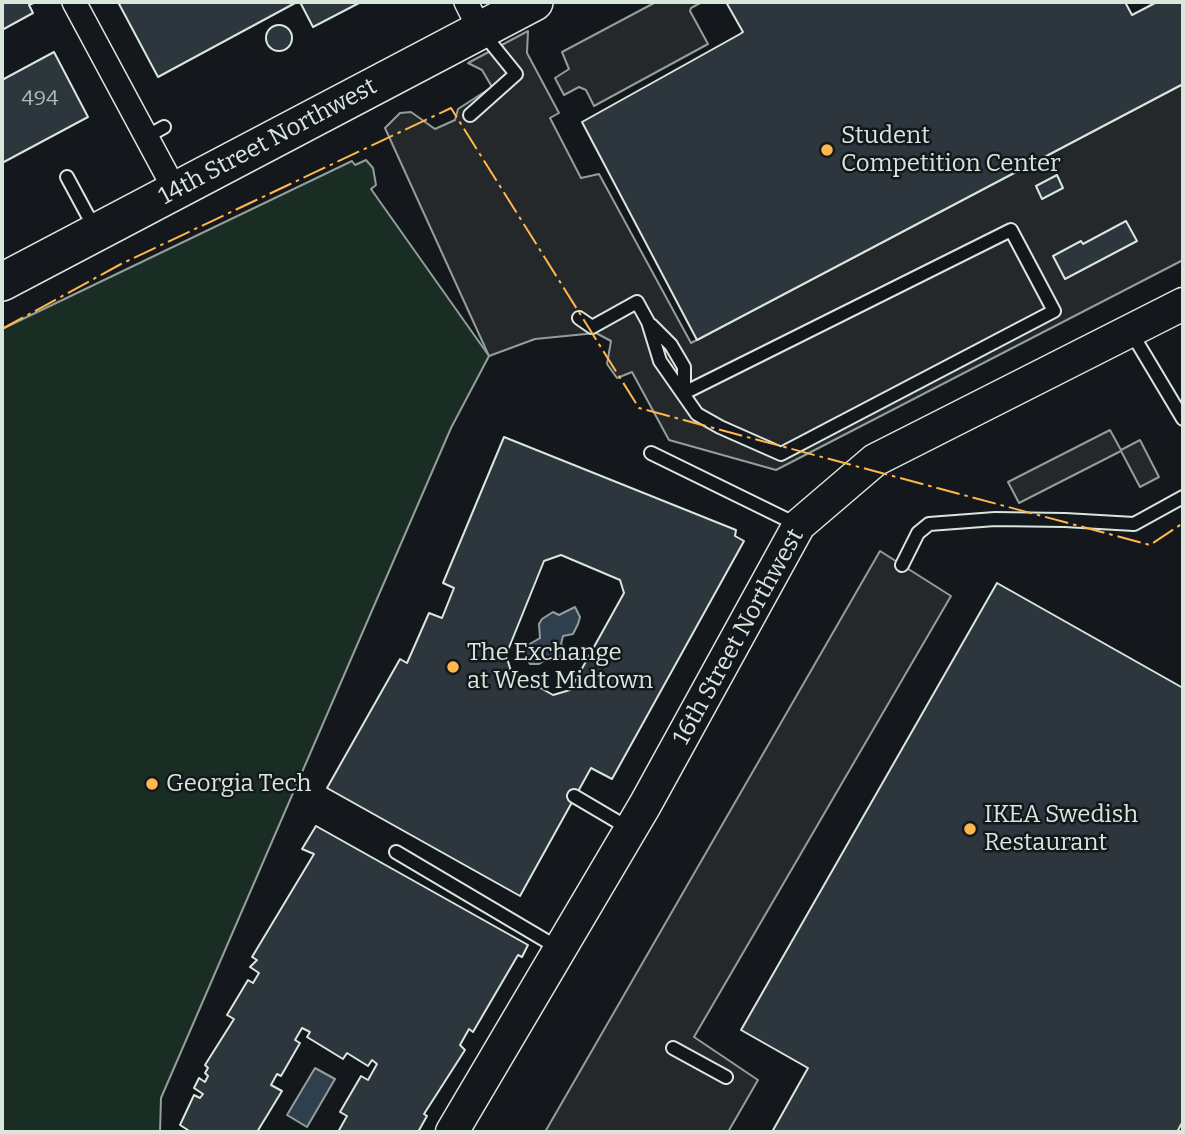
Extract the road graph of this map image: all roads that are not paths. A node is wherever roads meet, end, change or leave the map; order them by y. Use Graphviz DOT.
graph roads {
  1 [pos="74,2"];
  2 [pos="534,2"];
  3 [pos="473,16"];
  4 [pos="470,115"];
  5 [pos="67,177"];
  6 [pos="175,190"];
  7 [pos="97,232"];
  8 [pos="2,282"];
  9 [pos="1183,304"];
  10 [pos="579,318"];
  11 [pos="1131,331"];
  12 [pos="684,393"];
  13 [pos="1183,419"];
  14 [pos="651,453"];
  15 [pos="1183,498"];
  16 [pos="799,525"];
  17 [pos="902,565"];
  18 [pos="574,796"];
  19 [pos="631,829"];
  20 [pos="396,852"];
  21 [pos="560,949"];
  22 [pos="673,1048"];
  23 [pos="726,1077"];
  24 [pos="452,1132"];
  1 -- 6 [label="street"];
  2 -- 3 [label="main road, 14th Street Northwest"];
  3 -- 4 [label="lane"];
  3 -- 6 [label="main road, 14th Street Northwest"];
  5 -- 7 [label="lane"];
  6 -- 7 [label="main road, 14th Street Northwest"];
  7 -- 8 [label="main road, 14th Street Northwest"];
  9 -- 11 [label="street, 16th Street Northwest"];
  10 -- 12 [label="lane"];
  11 -- 13 [label="lane"];
  11 -- 16 [label="street, 16th Street Northwest"];
  12 -- 12 [label="lane"];
  14 -- 16 [label="lane"];
  15 -- 17 [label="lane"];
  16 -- 19 [label="street, 16th Street Northwest"];
  18 -- 19 [label="lane"];
  19 -- 21 [label="street, 16th Street Northwest"];
  20 -- 21 [label="lane"];
  21 -- 24 [label="street, 16th Street Northwest"];
  22 -- 23 [label="lane"];
}
